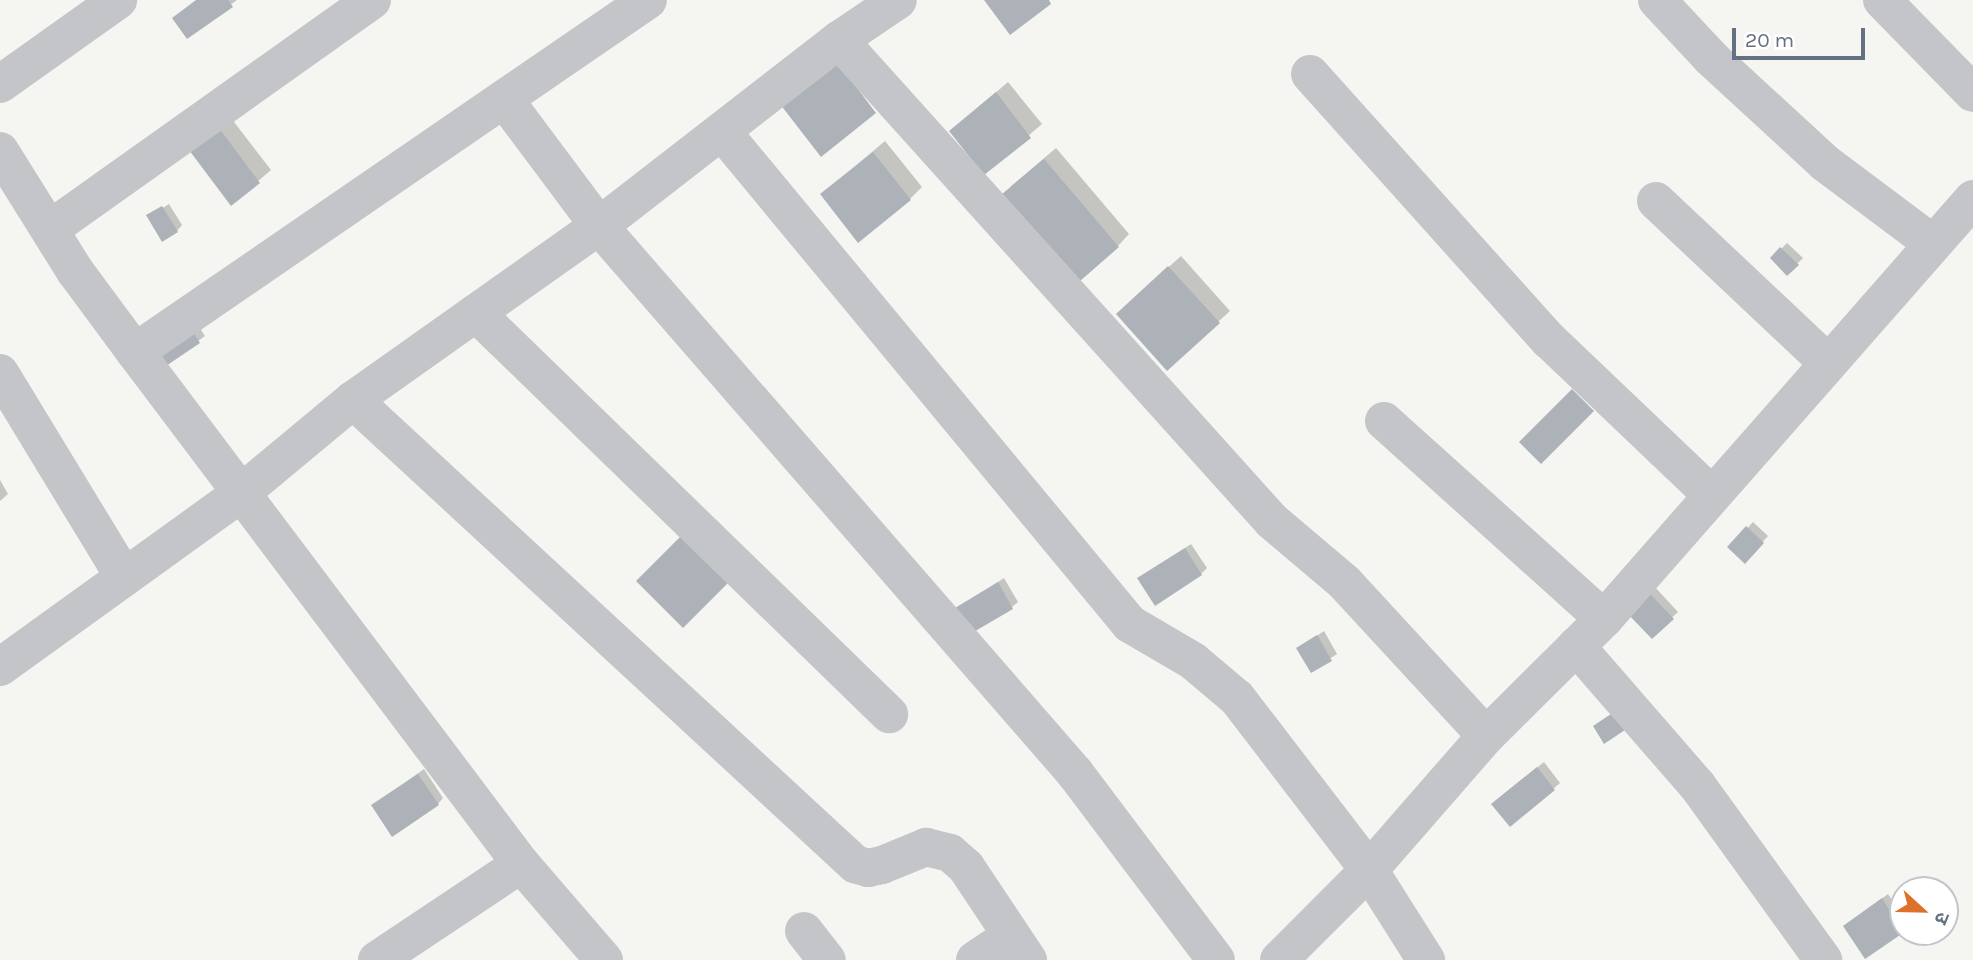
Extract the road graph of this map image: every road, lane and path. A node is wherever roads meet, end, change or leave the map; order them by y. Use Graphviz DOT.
graph roads {
  1 [pos="118,0"];
  2 [pos="372,0"];
  3 [pos="648,0"];
  4 [pos="898,0"];
  5 [pos="1657,0"];
  6 [pos="1882,0"];
  7 [pos="839,40"];
  8 [pos="1310,74"];
  9 [pos="0,84"];
  10 [pos="1973,93"];
  11 [pos="505,99"];
  12 [pos="724,134"];
  13 [pos="0,151"];
  14 [pos="1973,199"];
  15 [pos="1656,201"];
  16 [pos="599,226"];
  17 [pos="50,229"];
  18 [pos="1932,243"];
  19 [pos="476,313"];
  20 [pos="135,352"];
  21 [pos="1828,363"];
  22 [pos="0,373"];
  23 [pos="353,400"];
  24 [pos="1384,421"];
  25 [pos="241,493"];
  26 [pos="1712,495"];
  27 [pos="124,577"];
  28 [pos="1604,619"];
  29 [pos="1576,646"];
  30 [pos="2,660"];
  31 [pos="889,713"];
  32 [pos="1486,736"];
  33 [pos="520,864"];
  34 [pos="1369,870"];
  35 [pos="1020,948"];
  36 [pos="416,950"];
  37 [pos="1811,956"];
  38 [pos="1283,958"];
  39 [pos="377,960"];
  40 [pos="604,960"];
  41 [pos="975,960"];
  42 [pos="1216,960"];
  43 [pos="1426,960"];
  1 -- 9 [label="street"];
  2 -- 17 [label="street"];
  3 -- 11 [label="street"];
  4 -- 7 [label="street"];
  5 -- 18 [label="street"];
  6 -- 10 [label="street"];
  7 -- 12 [label="street"];
  7 -- 32 [label="street"];
  8 -- 26 [label="street"];
  11 -- 16 [label="street"];
  11 -- 20 [label="street"];
  12 -- 16 [label="street"];
  12 -- 34 [label="street"];
  13 -- 17 [label="street"];
  14 -- 18 [label="street"];
  15 -- 21 [label="street"];
  16 -- 19 [label="street"];
  16 -- 42 [label="street"];
  17 -- 20 [label="street"];
  18 -- 21 [label="street"];
  19 -- 23 [label="street"];
  19 -- 31 [label="street"];
  20 -- 25 [label="street"];
  21 -- 26 [label="street"];
  22 -- 27 [label="street"];
  23 -- 25 [label="street"];
  23 -- 35 [label="street"];
  24 -- 28 [label="street"];
  25 -- 27 [label="street"];
  25 -- 33 [label="street"];
  26 -- 28 [label="street"];
  27 -- 30 [label="street"];
  28 -- 29 [label="street"];
  29 -- 32 [label="street"];
  29 -- 37 [label="street"];
  32 -- 34 [label="street"];
  33 -- 36 [label="street"];
  33 -- 40 [label="street"];
  34 -- 38 [label="street"];
  34 -- 43 [label="street"];
  35 -- 41 [label="street"];
  36 -- 39 [label="street"];
}
